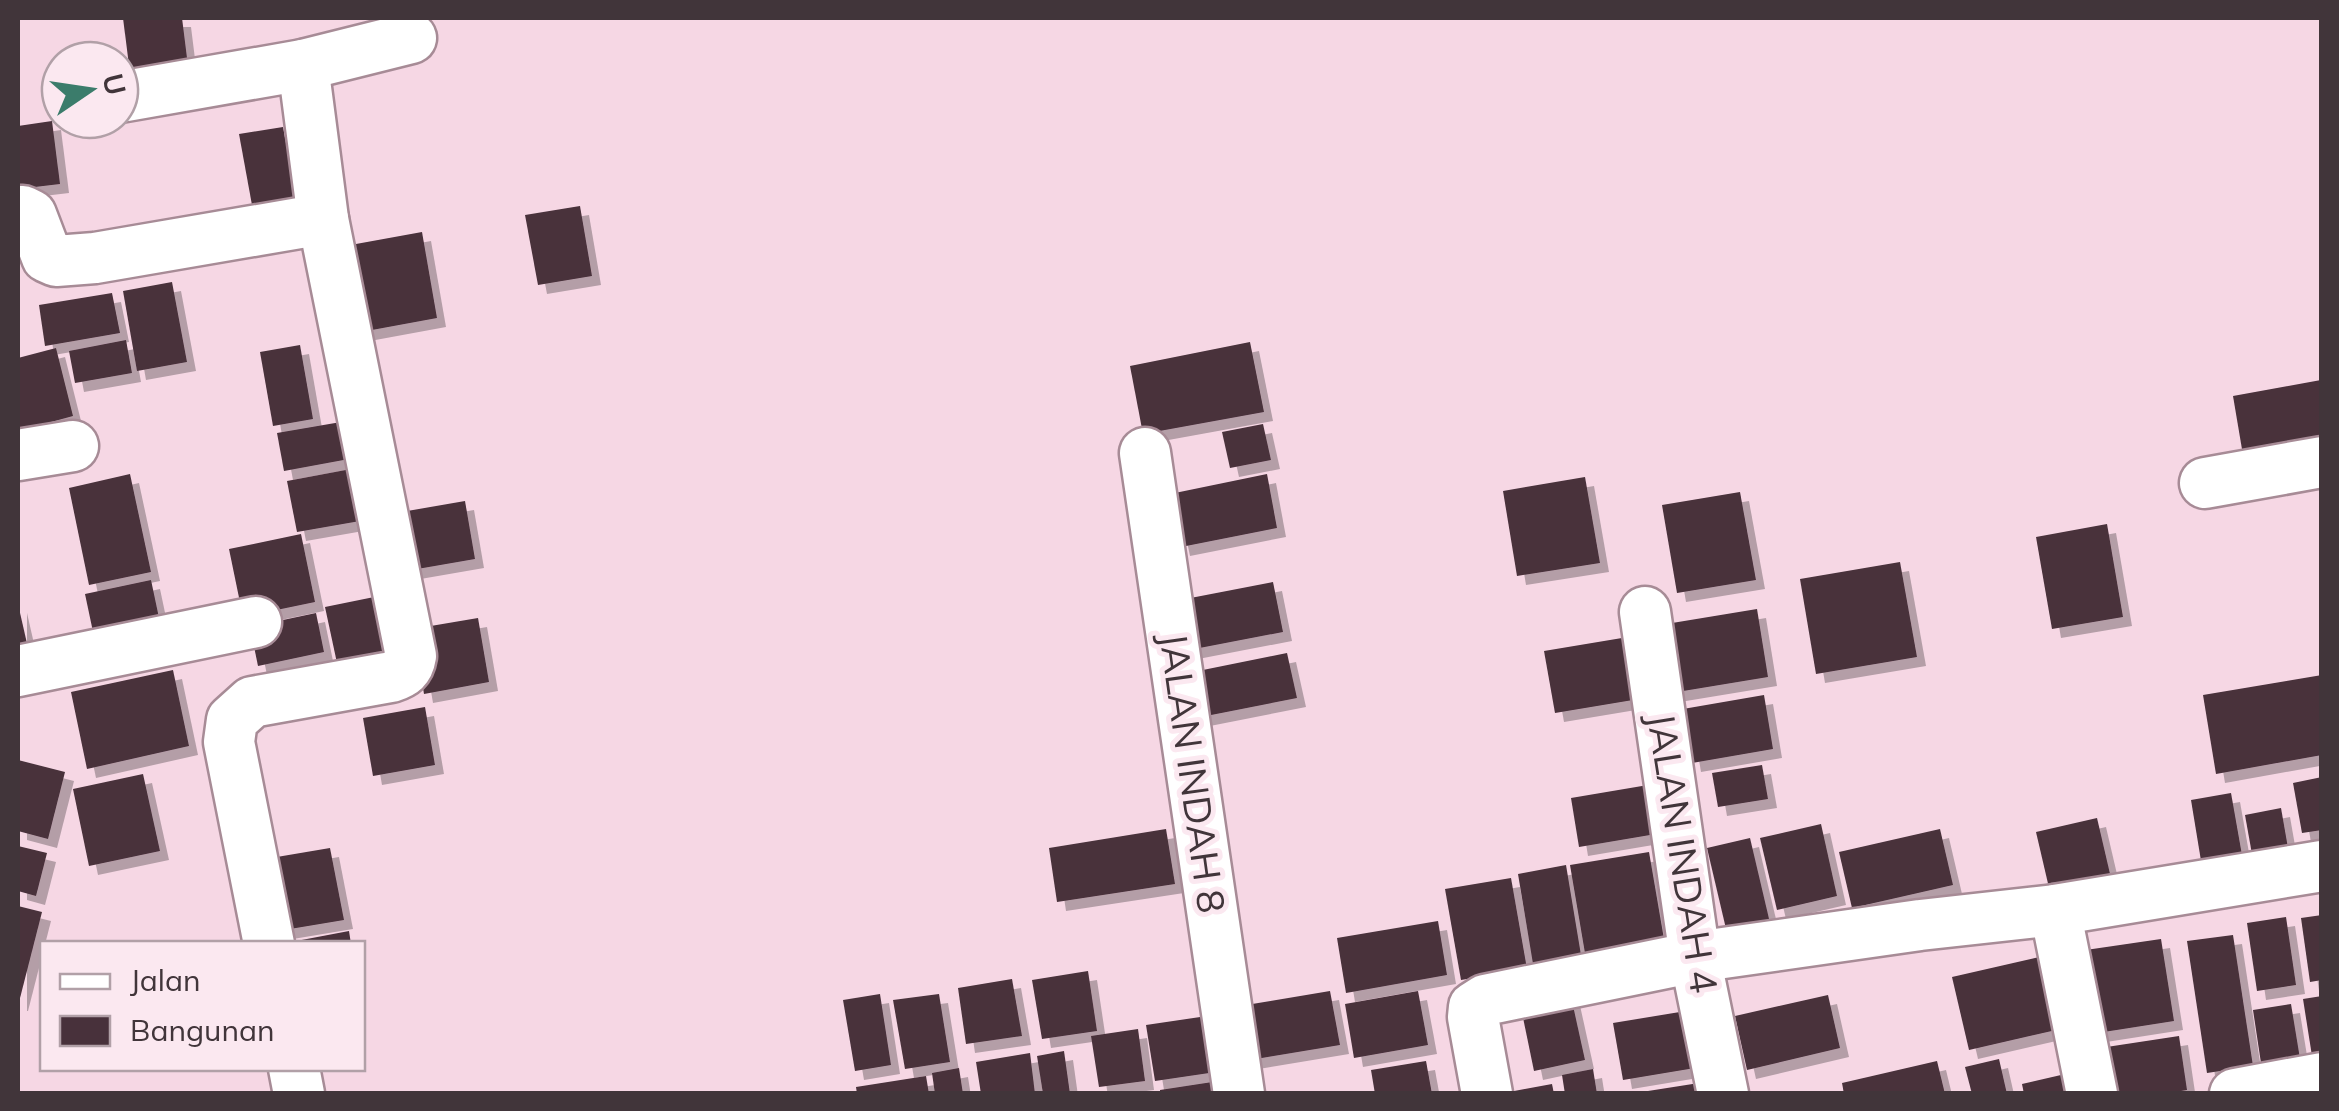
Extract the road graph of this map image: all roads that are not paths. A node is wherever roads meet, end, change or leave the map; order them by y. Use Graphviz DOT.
graph roads {
  1 [pos="411,38"];
  2 [pos="303,65"];
  3 [pos="140,94"];
  4 [pos="18,212"];
  5 [pos="323,219"];
  6 [pos="72,446"];
  7 [pos="1145,452"];
  8 [pos="18,455"];
  9 [pos="2322,462"];
  10 [pos="2205,483"];
  11 [pos="1645,612"];
  12 [pos="256,622"];
  13 [pos="18,671"];
  14 [pos="2322,866"];
  15 [pos="2055,910"];
  16 [pos="268,941"];
  17 [pos="1695,957"];
  18 [pos="2322,1078"];
  19 [pos="1239,1094"];
  20 [pos="1487,1094"];
  21 [pos="1723,1094"];
  22 [pos="2092,1094"];
  23 [pos="2234,1094"];
  1 -- 2 [label="street"];
  2 -- 3 [label="street"];
  2 -- 5 [label="street"];
  4 -- 5 [label="street"];
  5 -- 16 [label="street"];
  6 -- 8 [label="street"];
  7 -- 19 [label="street, JALAN INDAH 8"];
  9 -- 10 [label="street"];
  11 -- 17 [label="street, JALAN INDAH 4"];
  12 -- 13 [label="street"];
  14 -- 15 [label="street"];
  15 -- 17 [label="street"];
  15 -- 22 [label="street"];
  17 -- 20 [label="street"];
  17 -- 21 [label="street, JALAN INDAH 4"];
  18 -- 23 [label="street"];
}
